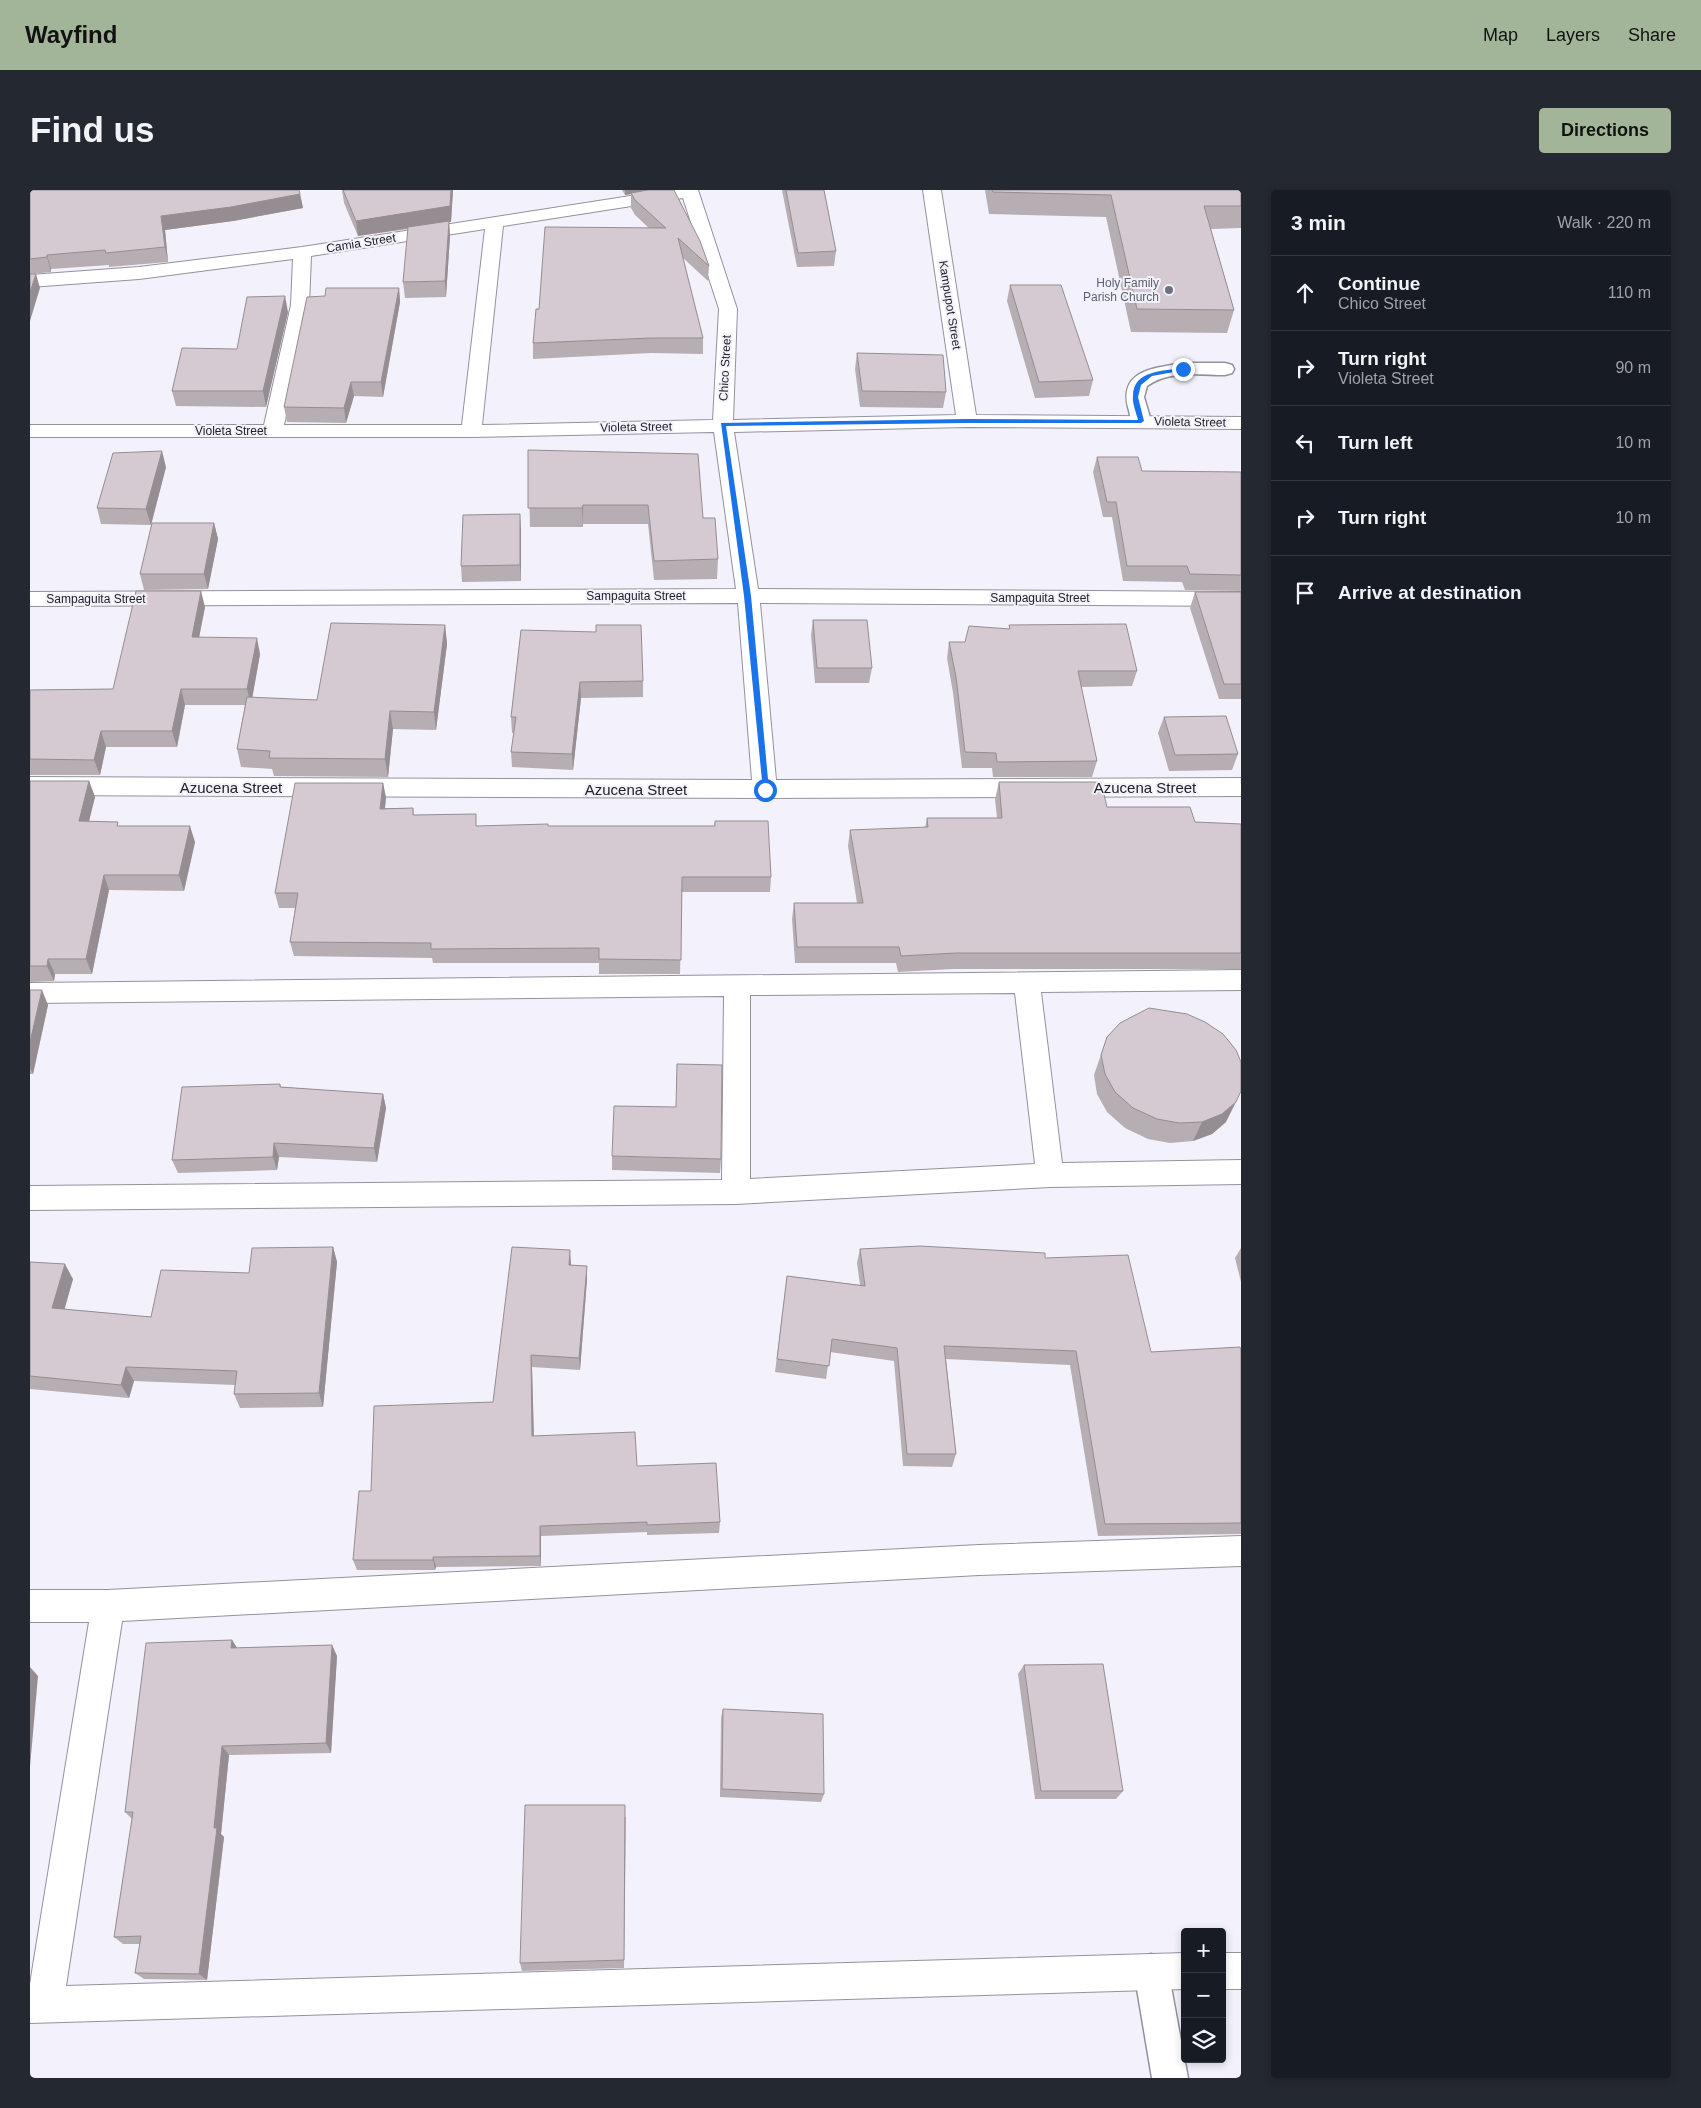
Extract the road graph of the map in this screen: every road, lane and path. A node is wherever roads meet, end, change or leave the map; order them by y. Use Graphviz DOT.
graph roads {
  1 [pos="932,190"];
  2 [pos="689,191"];
  3 [pos="495,222"];
  4 [pos="302,252"];
  5 [pos="30,282"];
  6 [pos="1225,369"];
  7 [pos="967,421"];
  8 [pos="1141,421"];
  9 [pos="1241,424"];
  10 [pos="723,425"];
  11 [pos="470,430"];
  12 [pos="30,431"];
  13 [pos="273,431"];
  14 [pos="748,596"];
  15 [pos="30,599"];
  16 [pos="1241,599"];
  17 [pos="30,786"];
  18 [pos="1241,787"];
  19 [pos="765,790"];
  20 [pos="1241,980"];
  21 [pos="1027,982"];
  22 [pos="737,987"];
  23 [pos="30,993"];
  24 [pos="1241,1172"];
  25 [pos="1050,1175"];
  26 [pos="736,1192"];
  27 [pos="30,1198"];
  28 [pos="1241,1551"];
  29 [pos="30,1606"];
  30 [pos="108,1606"];
  31 [pos="1168,1971"];
  32 [pos="1226,1971"];
  33 [pos="1241,1971"];
  34 [pos="37,2005"];
  35 [pos="1170,2078"];
  1 -- 7 [label="street, Kampupot Street"];
  2 -- 3 [label="street, Camia Street"];
  2 -- 10 [label="street, Chico Street"];
  3 -- 4 [label="street, Camia Street"];
  3 -- 11 [label="street"];
  4 -- 5 [label="street, Camia Street"];
  4 -- 13 [label="street"];
  6 -- 8 [label="lane"];
  7 -- 8 [label="street, Violeta Street"];
  7 -- 10 [label="street, Violeta Street"];
  8 -- 9 [label="street, Violeta Street"];
  10 -- 11 [label="street, Violeta Street"];
  10 -- 14 [label="street, Chico Street"];
  11 -- 13 [label="street, Violeta Street"];
  12 -- 13 [label="street, Violeta Street"];
  14 -- 15 [label="street, Sampaguita Street"];
  14 -- 16 [label="street, Sampaguita Street"];
  14 -- 19 [label="street, Chico Street"];
  17 -- 19 [label="street, Azucena Street"];
  18 -- 19 [label="street, Azucena Street"];
  20 -- 21 [label="street"];
  21 -- 22 [label="street"];
  21 -- 25 [label="street"];
  22 -- 23 [label="street"];
  22 -- 26 [label="street"];
  24 -- 25 [label="street"];
  25 -- 26 [label="street"];
  26 -- 27 [label="street"];
  28 -- 30 [label="street"];
  29 -- 30 [label="street"];
  30 -- 34 [label="street"];
  31 -- 34 [label="street"];
  31 -- 35 [label="lane"];
  32 -- 33 [label="street"];
}
